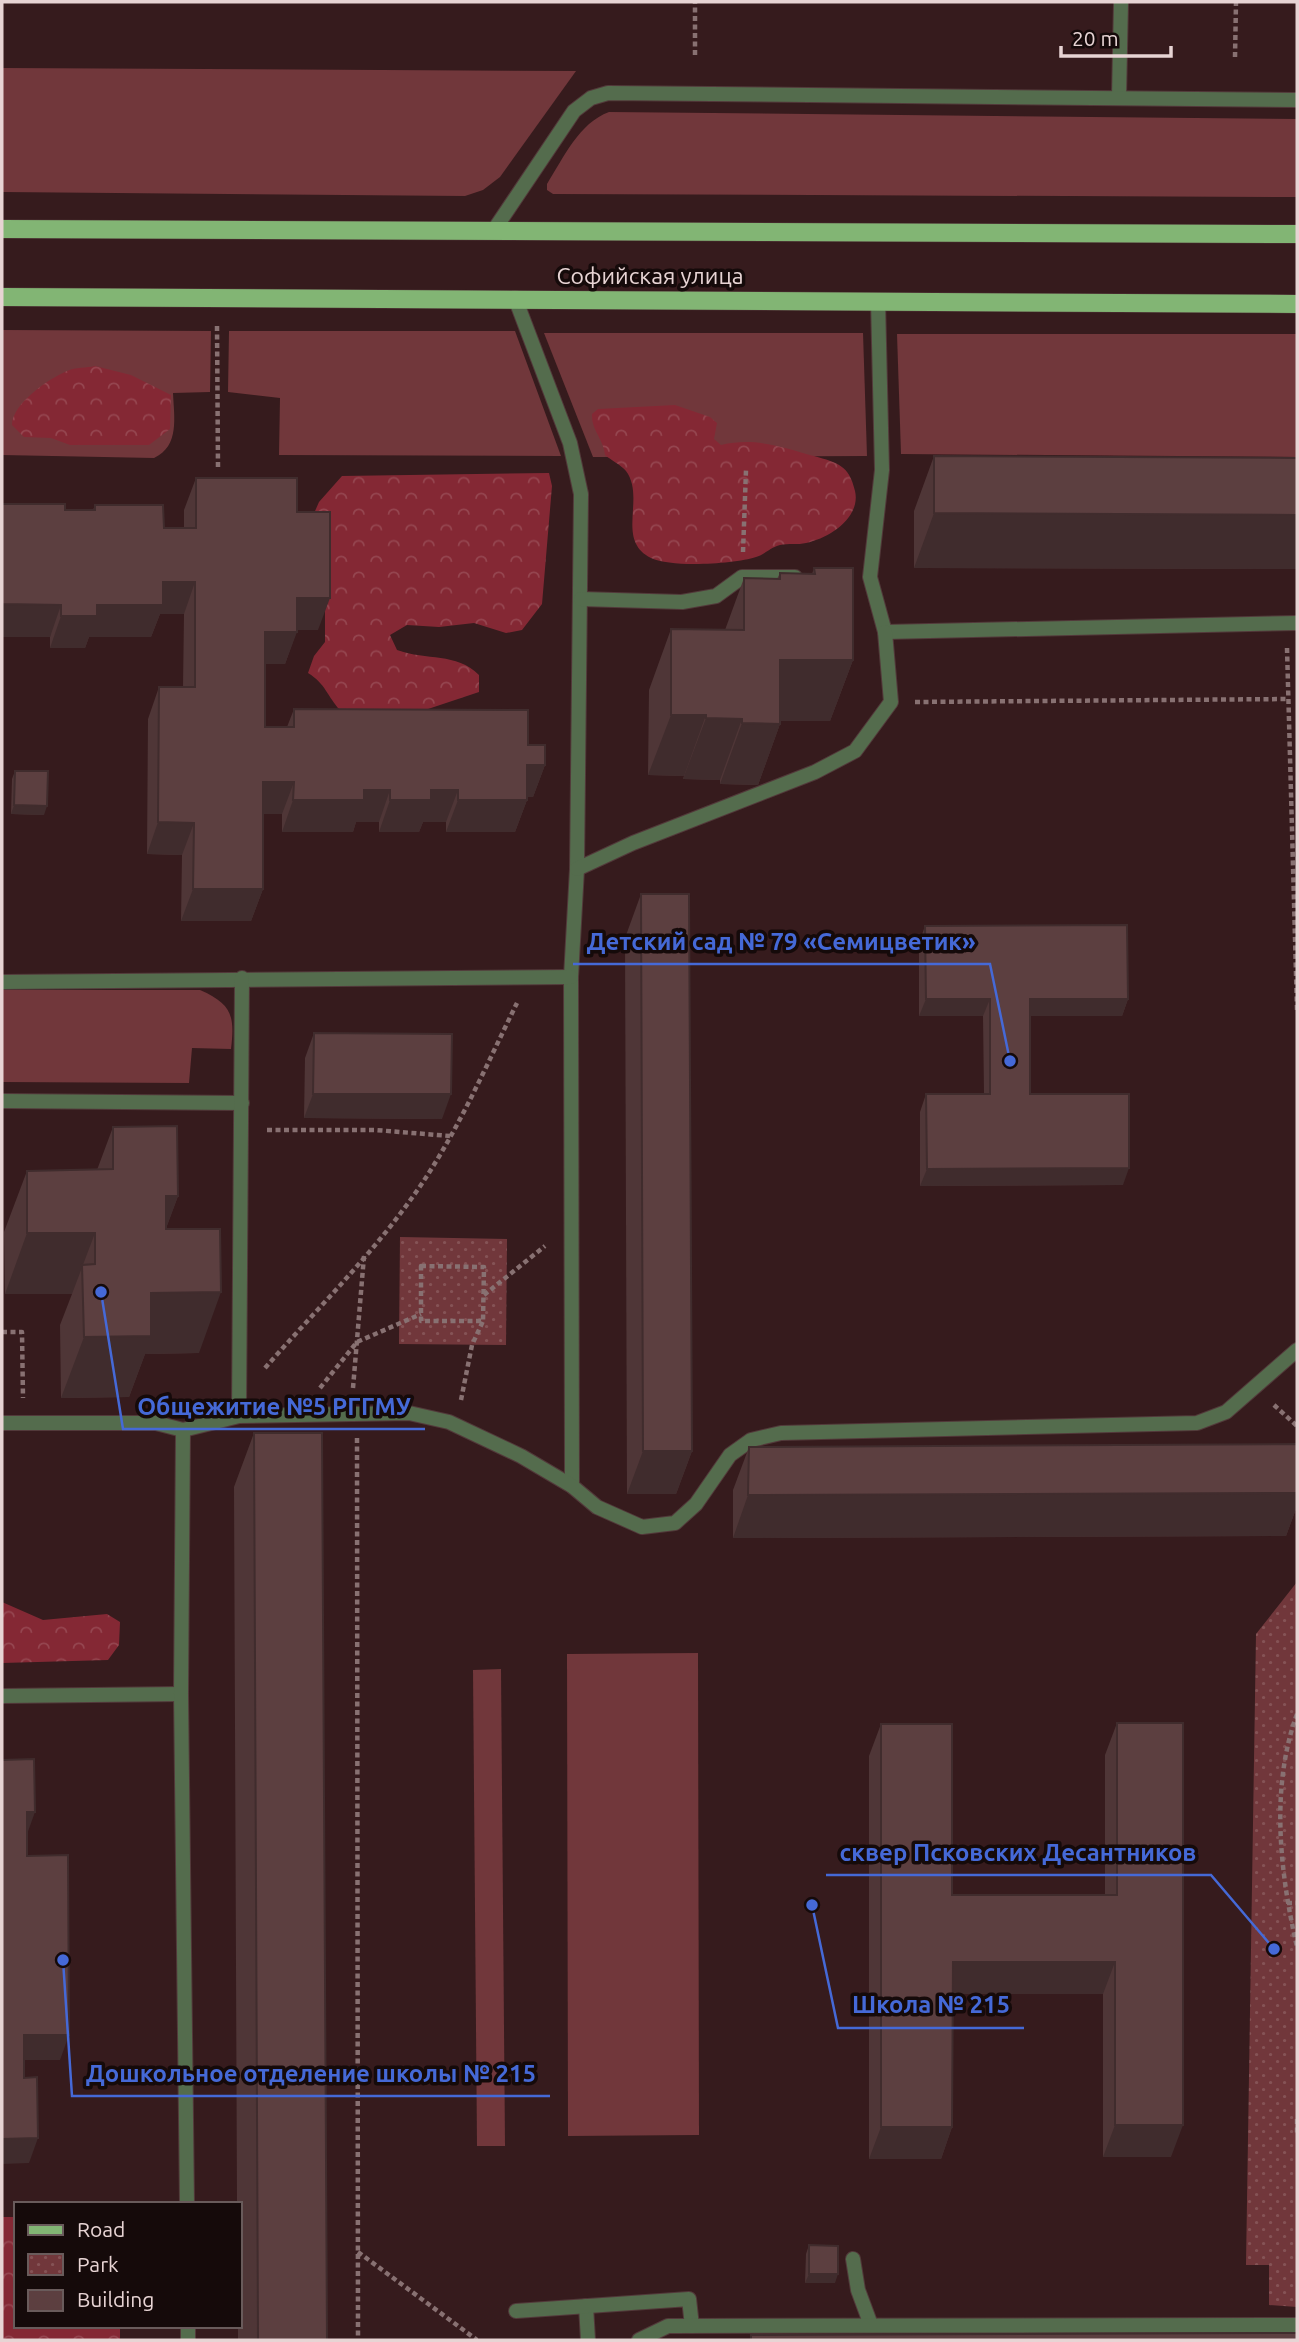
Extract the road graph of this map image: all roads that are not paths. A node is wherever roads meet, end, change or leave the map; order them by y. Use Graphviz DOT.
graph roads {
  1 [pos="1121,2"];
  2 [pos="1119,97"];
  3 [pos="1297,100"];
  4 [pos="2,229"];
  5 [pos="494,230"];
  6 [pos="1297,234"];
  7 [pos="2,297"];
  8 [pos="516,298"];
  9 [pos="878,301"];
  10 [pos="1297,304"];
  11 [pos="806,577"];
  12 [pos="581,599"];
  13 [pos="1291,623"];
  14 [pos="885,632"];
  15 [pos="577,869"];
  16 [pos="572,977"];
  17 [pos="242,978"];
  18 [pos="2,982"];
  19 [pos="2,1101"];
  20 [pos="242,1103"];
  21 [pos="1297,1350"];
  22 [pos="239,1416"];
  23 [pos="2,1423"];
  24 [pos="183,1430"];
  25 [pos="572,1486"];
  26 [pos="181,1693"];
  27 [pos="2,1696"];
  28 [pos="187,2202"];
  29 [pos="853,2259"];
  30 [pos="586,2306"];
  31 [pos="516,2311"];
  32 [pos="871,2325"];
  33 [pos="1297,2325"];
  34 [pos="692,2326"];
  35 [pos="588,2340"];
  36 [pos="639,2340"];
  1 -- 2 [label="street"];
  2 -- 3 [label="street"];
  2 -- 5 [label="street"];
  4 -- 5 [label="main road, Софийская улица"];
  5 -- 6 [label="main road, Софийская улица"];
  7 -- 8 [label="main road, Софийская улица"];
  8 -- 9 [label="main road, Софийская улица"];
  8 -- 12 [label="street"];
  9 -- 10 [label="main road, Софийская улица"];
  9 -- 14 [label="street"];
  11 -- 12 [label="street"];
  12 -- 15 [label="street"];
  13 -- 14 [label="street"];
  14 -- 15 [label="street"];
  15 -- 16 [label="street"];
  16 -- 17 [label="street"];
  16 -- 25 [label="street"];
  17 -- 18 [label="street"];
  17 -- 20 [label="street"];
  19 -- 20 [label="street"];
  20 -- 22 [label="street"];
  21 -- 25 [label="street"];
  22 -- 24 [label="street"];
  22 -- 25 [label="street"];
  23 -- 24 [label="street"];
  24 -- 26 [label="street"];
  26 -- 27 [label="street"];
  26 -- 28 [label="street"];
  29 -- 32 [label="street"];
  30 -- 31 [label="street"];
  30 -- 34 [label="street"];
  30 -- 35 [label="street"];
  32 -- 33 [label="street"];
  32 -- 34 [label="street"];
  34 -- 36 [label="street"];
}
